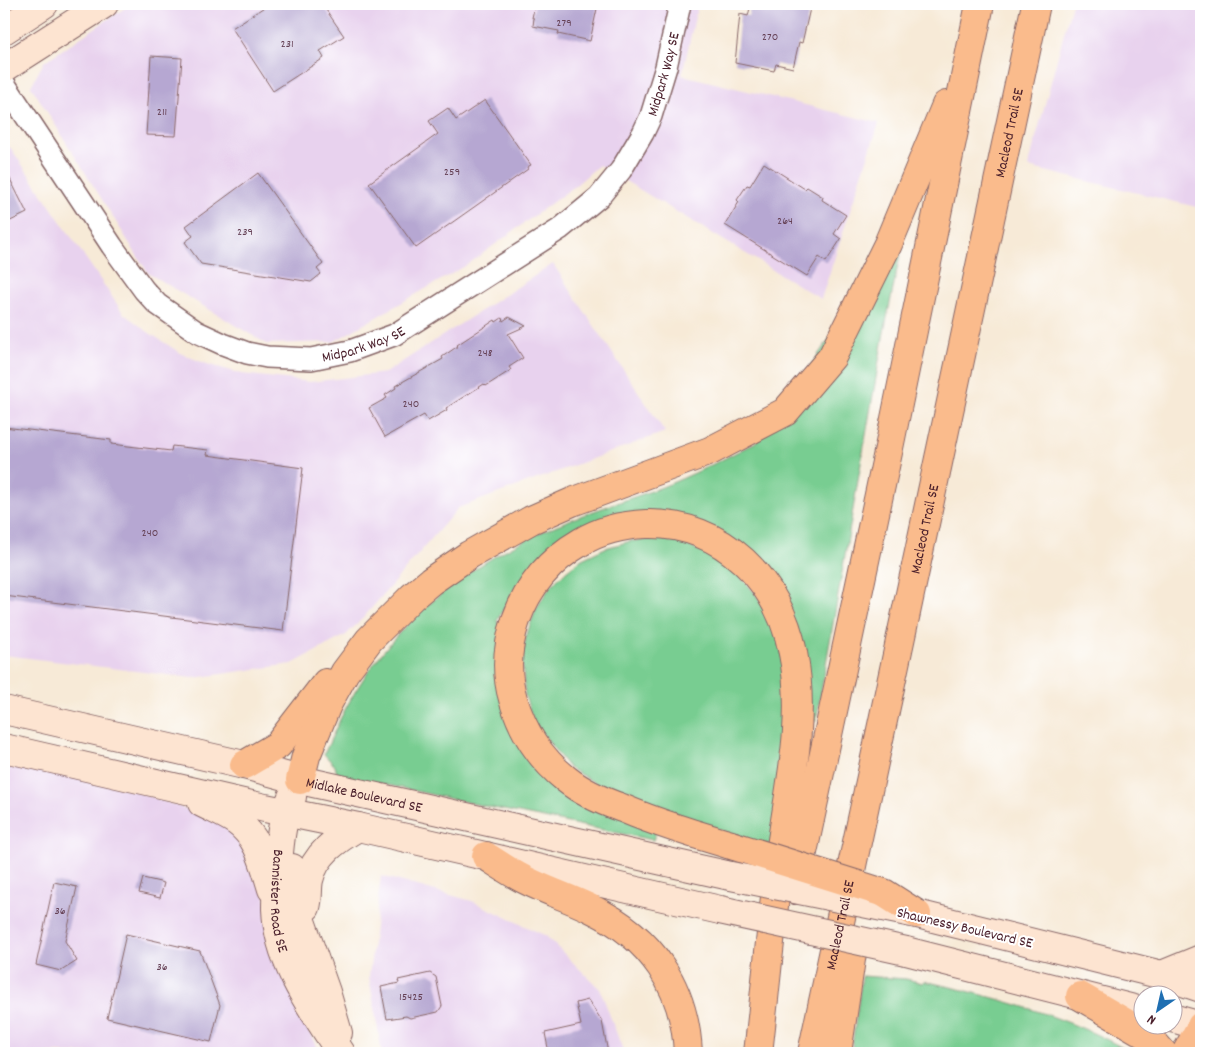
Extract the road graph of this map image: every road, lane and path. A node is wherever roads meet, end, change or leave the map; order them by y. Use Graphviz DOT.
graph roads {
  1 [pos="44,4"];
  2 [pos="104,4"];
  3 [pos="680,4"];
  4 [pos="980,4"];
  5 [pos="1036,4"];
  6 [pos="1056,4"];
  7 [pos="4,30"];
  8 [pos="970,46"];
  9 [pos="4,68"];
  10 [pos="4,83"];
  11 [pos="1009,125"];
  12 [pos="344,672"];
  13 [pos="4,710"];
  14 [pos="4,748"];
  15 [pos="244,765"];
  16 [pos="300,780"];
  17 [pos="170,785"];
  18 [pos="292,814"];
  19 [pos="358,827"];
  20 [pos="486,856"];
  21 [pos="855,857"];
  22 [pos="726,875"];
  23 [pos="276,900"];
  24 [pos="917,914"];
  25 [pos="300,920"];
  26 [pos="1201,959"];
  27 [pos="1162,975"];
  28 [pos="1201,988"];
  29 [pos="1080,996"];
  30 [pos="1132,1009"];
  31 [pos="1182,1021"];
  32 [pos="1201,1026"];
  33 [pos="343,1053"];
  34 [pos="688,1053"];
  35 [pos="759,1053"];
  36 [pos="812,1053"];
  37 [pos="837,1053"];
  38 [pos="1163,1053"];
  39 [pos="1186,1053"];
  1 -- 7 [label="main road"];
  2 -- 9 [label="main road"];
  3 -- 10 [label="street, Midpark Way SE"];
  4 -- 8 [label="highway"];
  5 -- 11 [label="highway, Macleod Trail SE"];
  6 -- 11 [label="highway"];
  8 -- 12 [label="highway"];
  8 -- 35 [label="highway"];
  11 -- 21 [label="highway, Macleod Trail SE"];
  12 -- 15 [label="highway"];
  12 -- 16 [label="highway"];
  13 -- 15 [label="main road, Midlake Boulevard SE"];
  14 -- 17 [label="main road"];
  15 -- 16 [label="main road, Midlake Boulevard SE"];
  16 -- 18 [label="main road, Bannister Road SE"];
  16 -- 22 [label="main road, Midlake Boulevard SE"];
  17 -- 18 [label="main road"];
  17 -- 23 [label="main road"];
  18 -- 19 [label="main road"];
  18 -- 23 [label="main road, Bannister Road SE"];
  18 -- 25 [label="main road, Bannister Road SE"];
  19 -- 20 [label="main road"];
  19 -- 25 [label="main road"];
  20 -- 29 [label="main road, bridge"];
  20 -- 34 [label="highway"];
  21 -- 36 [label="highway, Macleod Trail SE"];
  21 -- 37 [label="highway"];
  22 -- 24 [label="main road, Shawnessy Boulevard SE, bridge"];
  23 -- 33 [label="main road, Bannister Road SE"];
  24 -- 27 [label="main road, Shawnessy Boulevard SE"];
  24 -- 35 [label="highway, bridge"];
  25 -- 33 [label="main road, Bannister Road SE"];
  26 -- 27 [label="main road"];
  27 -- 28 [label="main road, Shawnessy Boulevard SE"];
  29 -- 30 [label="main road"];
  29 -- 38 [label="highway"];
  31 -- 32 [label="main road"];
  32 -- 39 [label="highway"];
}
